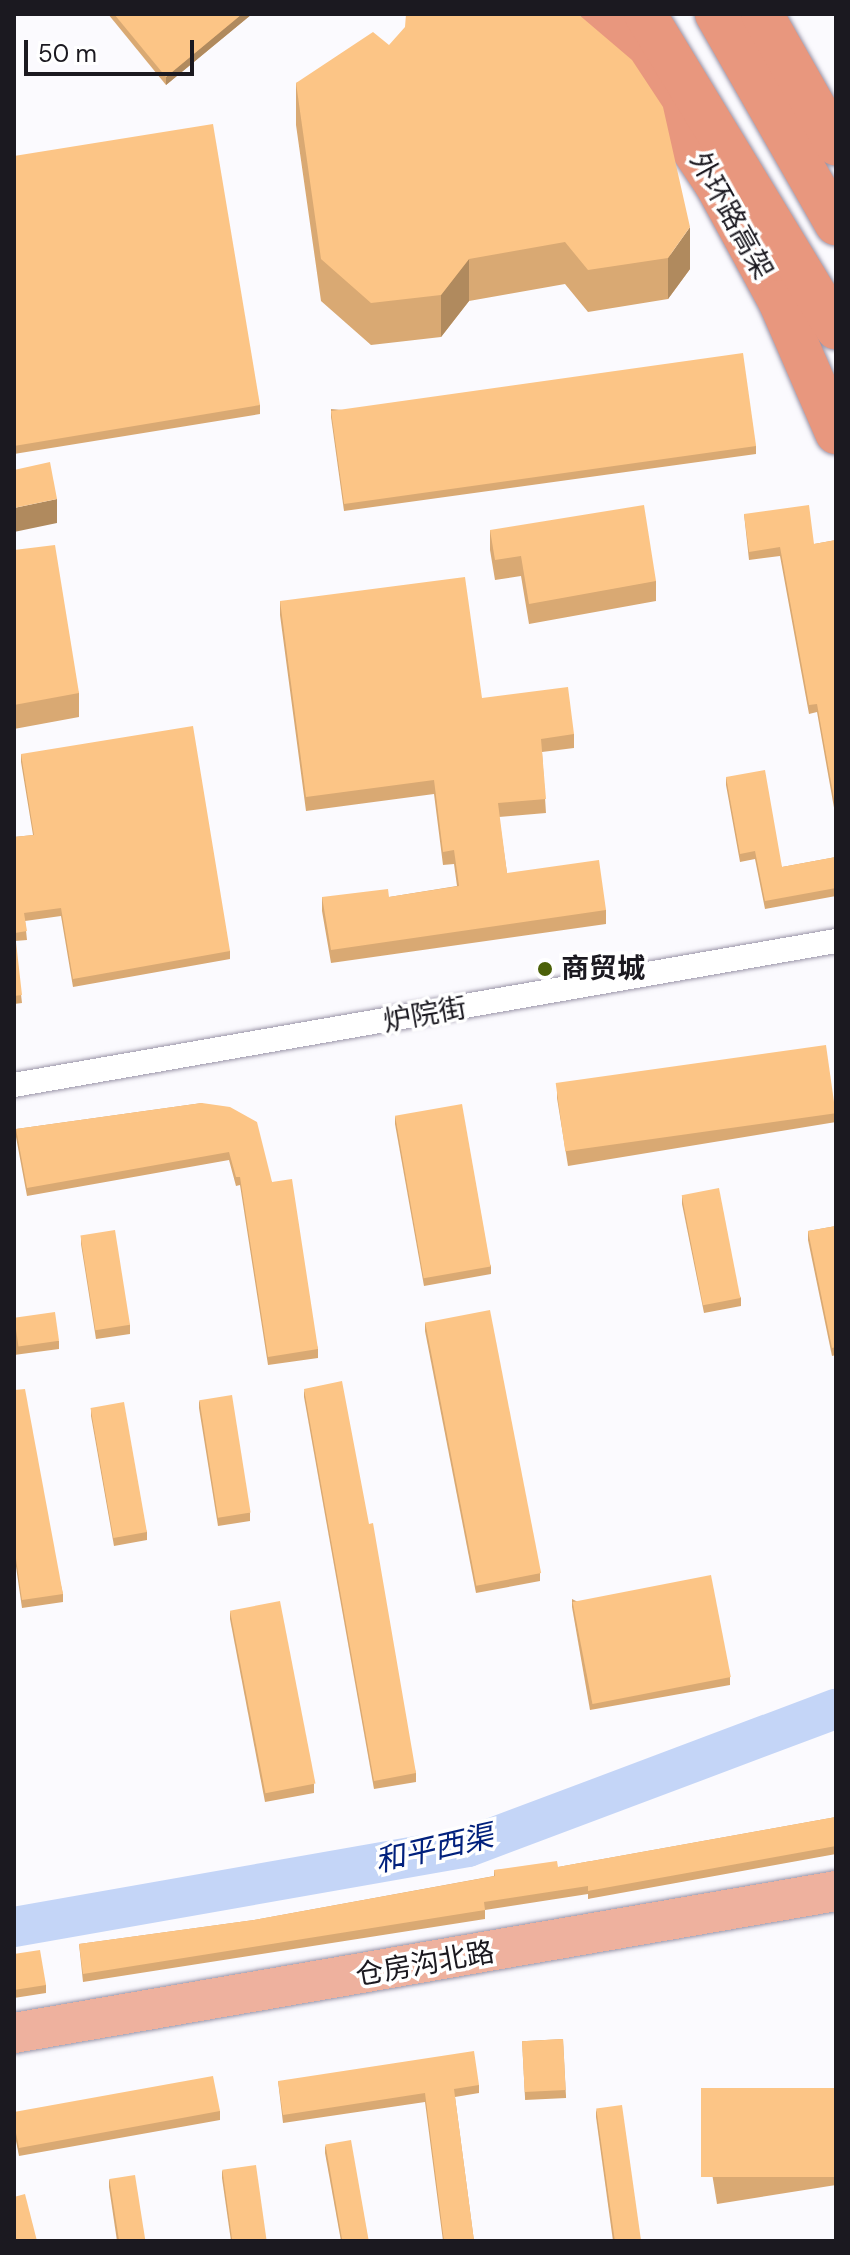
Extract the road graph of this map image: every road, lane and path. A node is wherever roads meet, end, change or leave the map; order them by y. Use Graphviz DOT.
graph roads {
  1 [pos="602,14"];
  2 [pos="645,14"];
  3 [pos="732,20"];
  4 [pos="836,144"];
  5 [pos="836,224"];
  6 [pos="836,328"];
  7 [pos="836,433"];
  8 [pos="836,941"];
  9 [pos="14,1085"];
  10 [pos="836,1891"];
  11 [pos="836,1916"];
  12 [pos="14,2033"];
  13 [pos="14,2056"];
  1 -- 7 [label="highway, 外环路高架"];
  2 -- 6 [label="highway, 外环路高架"];
  3 -- 4 [label="highway"];
  3 -- 5 [label="highway"];
  8 -- 9 [label="street, 炉院街"];
  10 -- 12 [label="main road, 仓房沟北路"];
  11 -- 13 [label="main road, 仓房沟北路"];
}
